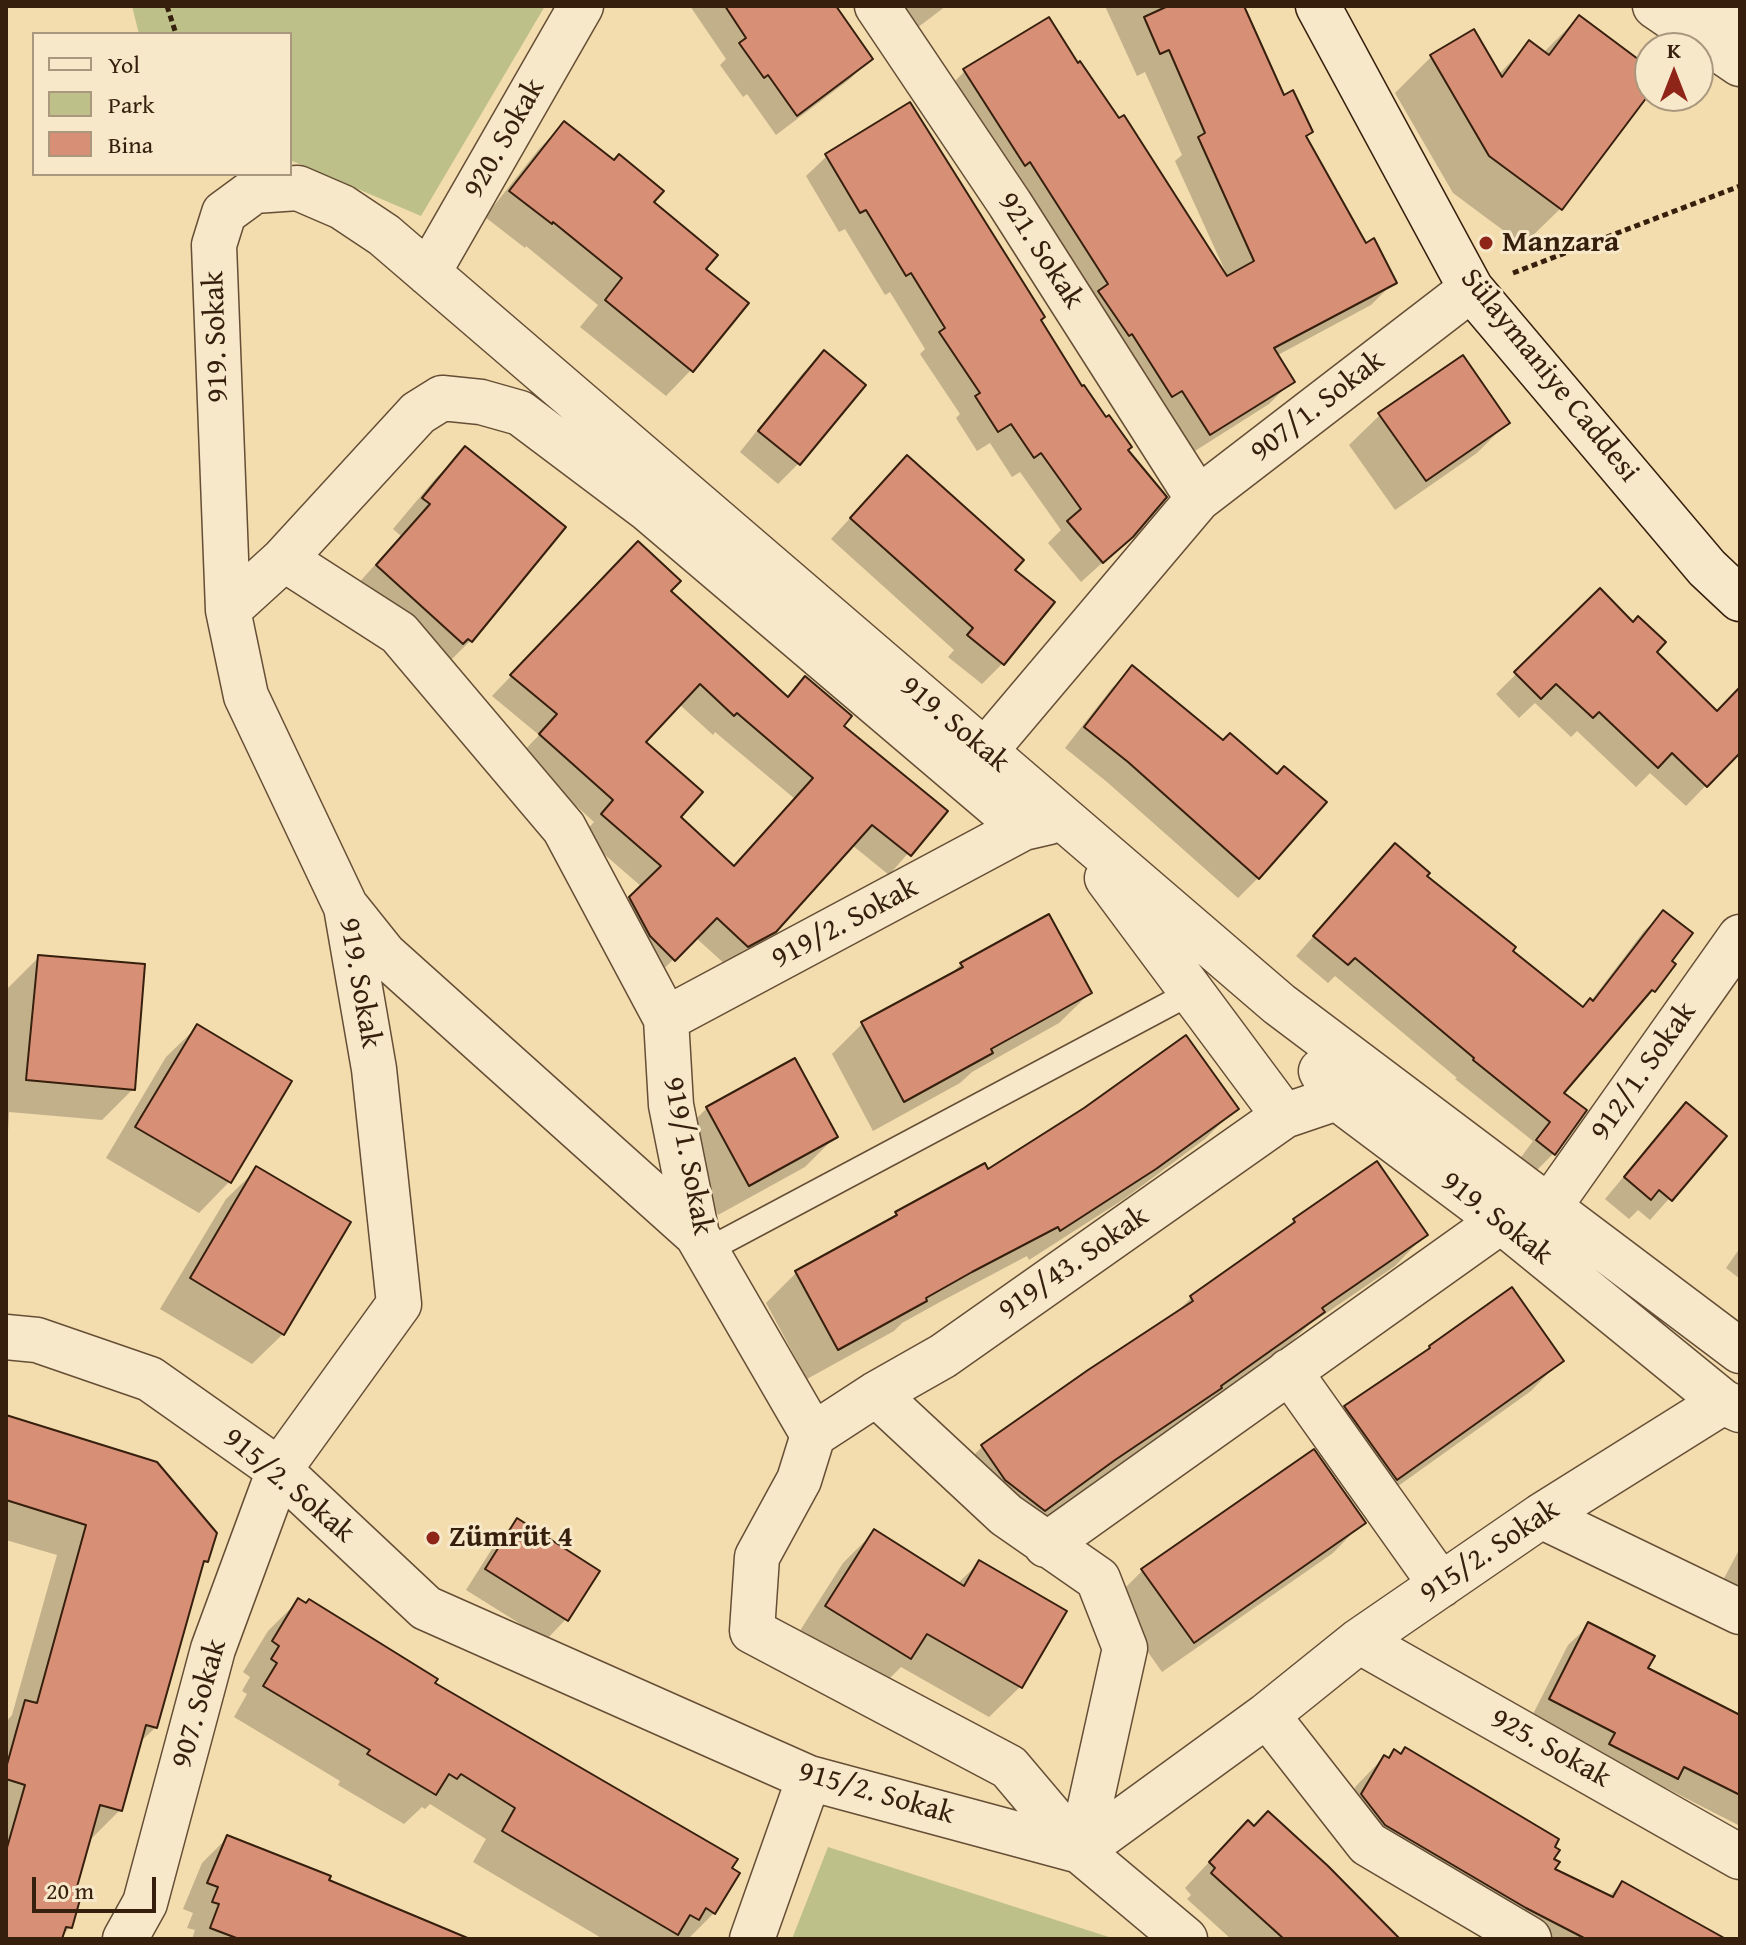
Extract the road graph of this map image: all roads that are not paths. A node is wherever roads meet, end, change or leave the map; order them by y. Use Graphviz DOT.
graph roads {
  1 [pos="581,6"];
  2 [pos="877,6"];
  3 [pos="1318,6"];
  4 [pos="1655,6"];
  5 [pos="1712,6"];
  6 [pos="1740,31"];
  7 [pos="1740,64"];
  8 [pos="428,273"];
  9 [pos="1471,289"];
  10 [pos="1198,499"];
  11 [pos="284,559"];
  12 [pos="1740,599"];
  13 [pos="228,610"];
  14 [pos="985,751"];
  15 [pos="1044,823"];
  16 [pos="346,907"];
  17 [pos="1740,937"];
  18 [pos="1192,992"];
  19 [pos="1279,1004"];
  20 [pos="666,1019"];
  21 [pos="1337,1098"];
  22 [pos="1284,1116"];
  23 [pos="1549,1207"];
  24 [pos="1501,1221"];
  25 [pos="702,1243"];
  26 [pos="6,1337"];
  27 [pos="1740,1351"];
  28 [pos="1289,1371"];
  29 [pos="876,1394"];
  30 [pos="1732,1406"];
  31 [pos="813,1435"];
  32 [pos="279,1470"];
  33 [pos="1541,1516"];
  34 [pos="1046,1545"];
  35 [pos="1441,1585"];
  36 [pos="1740,1612"];
  37 [pos="1359,1641"];
  38 [pos="1267,1715"];
  39 [pos="809,1778"];
  40 [pos="1080,1851"];
  41 [pos="1740,1857"];
  42 [pos="125,1939"];
  43 [pos="752,1939"];
  44 [pos="1185,1939"];
  45 [pos="1529,1939"];
  1 -- 8 [label="street, 920. Sokak"];
  2 -- 10 [label="street, 921. Sokak"];
  3 -- 9 [label="street, Sülaymaniye Caddesi"];
  4 -- 7 [label="street"];
  5 -- 6 [label="street"];
  8 -- 13 [label="street, 919. Sokak"];
  8 -- 14 [label="street, 919. Sokak"];
  9 -- 10 [label="street, 907/1. Sokak"];
  9 -- 12 [label="street, Sülaymaniye Caddesi"];
  10 -- 14 [label="street, 907/1. Sokak"];
  11 -- 13 [label="street"];
  11 -- 15 [label="street"];
  11 -- 20 [label="street, 919/1. Sokak"];
  13 -- 16 [label="street, 919. Sokak"];
  14 -- 15 [label="street, 919. Sokak"];
  15 -- 18 [label="street, 919. Sokak"];
  15 -- 19 [label="street, 919. Sokak"];
  15 -- 20 [label="street, 919/2. Sokak"];
  16 -- 25 [label="street"];
  16 -- 32 [label="street, 919. Sokak"];
  17 -- 23 [label="street, 912/1. Sokak"];
  18 -- 22 [label="street, 919. Sokak"];
  18 -- 25 [label="lane"];
  19 -- 21 [label="street, 919. Sokak"];
  19 -- 23 [label="street, 919. Sokak"];
  20 -- 25 [label="street, 919/1. Sokak"];
  21 -- 22 [label="street, 919/43. Sokak"];
  21 -- 24 [label="street, 919. Sokak"];
  22 -- 29 [label="street, 919/43. Sokak"];
  23 -- 27 [label="street, 919. Sokak"];
  24 -- 28 [label="street"];
  24 -- 30 [label="street, 919. Sokak"];
  25 -- 31 [label="street, 919/1. Sokak"];
  26 -- 32 [label="street, 915/2. Sokak"];
  28 -- 34 [label="street"];
  28 -- 35 [label="street"];
  29 -- 31 [label="street, 919/43. Sokak"];
  29 -- 34 [label="street"];
  30 -- 33 [label="street, 915/2. Sokak"];
  31 -- 40 [label="street"];
  32 -- 39 [label="street, 915/2. Sokak"];
  32 -- 42 [label="street, 907. Sokak"];
  33 -- 35 [label="street, 915/2. Sokak"];
  33 -- 36 [label="street"];
  34 -- 40 [label="street"];
  35 -- 37 [label="street, 915/2. Sokak"];
  37 -- 38 [label="street, 915/2. Sokak"];
  37 -- 41 [label="street, 925. Sokak"];
  38 -- 40 [label="street, 915/2. Sokak"];
  38 -- 45 [label="street"];
  39 -- 40 [label="street, 915/2. Sokak"];
  39 -- 43 [label="street"];
  40 -- 44 [label="street"];
}
